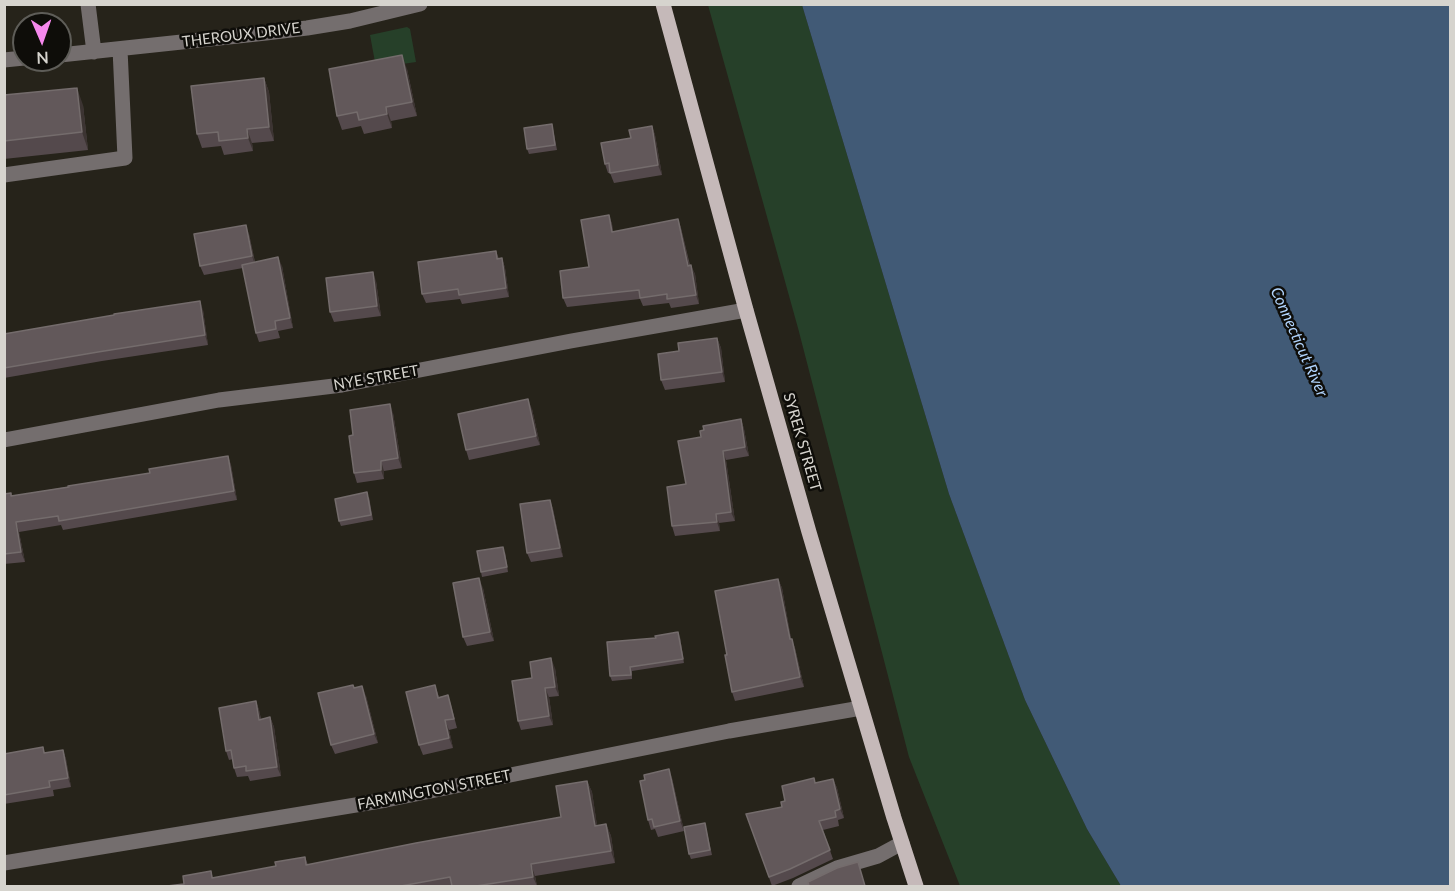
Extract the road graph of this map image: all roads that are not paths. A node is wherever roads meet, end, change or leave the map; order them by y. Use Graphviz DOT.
graph roads {
  1 [pos="88,4"];
  2 [pos="420,4"];
  3 [pos="663,4"];
  4 [pos="120,49"];
  5 [pos="94,52"];
  6 [pos="72,54"];
  7 [pos="4,175"];
  8 [pos="746,310"];
  9 [pos="4,440"];
  10 [pos="861,708"];
  11 [pos="902,843"];
  12 [pos="4,863"];
  13 [pos="799,886"];
  14 [pos="916,886"];
  1 -- 5 [label="street"];
  2 -- 4 [label="street, THEROUX DRIVE"];
  3 -- 8 [label="main road, SYREK STREET"];
  4 -- 5 [label="street, THEROUX DRIVE"];
  4 -- 7 [label="street"];
  5 -- 6 [label="street, THEROUX DRIVE"];
  8 -- 9 [label="street, NYE STREET"];
  8 -- 10 [label="main road, SYREK STREET"];
  10 -- 11 [label="main road, SYREK STREET"];
  10 -- 12 [label="street, FARMINGTON STREET"];
  11 -- 13 [label="street"];
  11 -- 14 [label="main road, SYREK STREET"];
}
